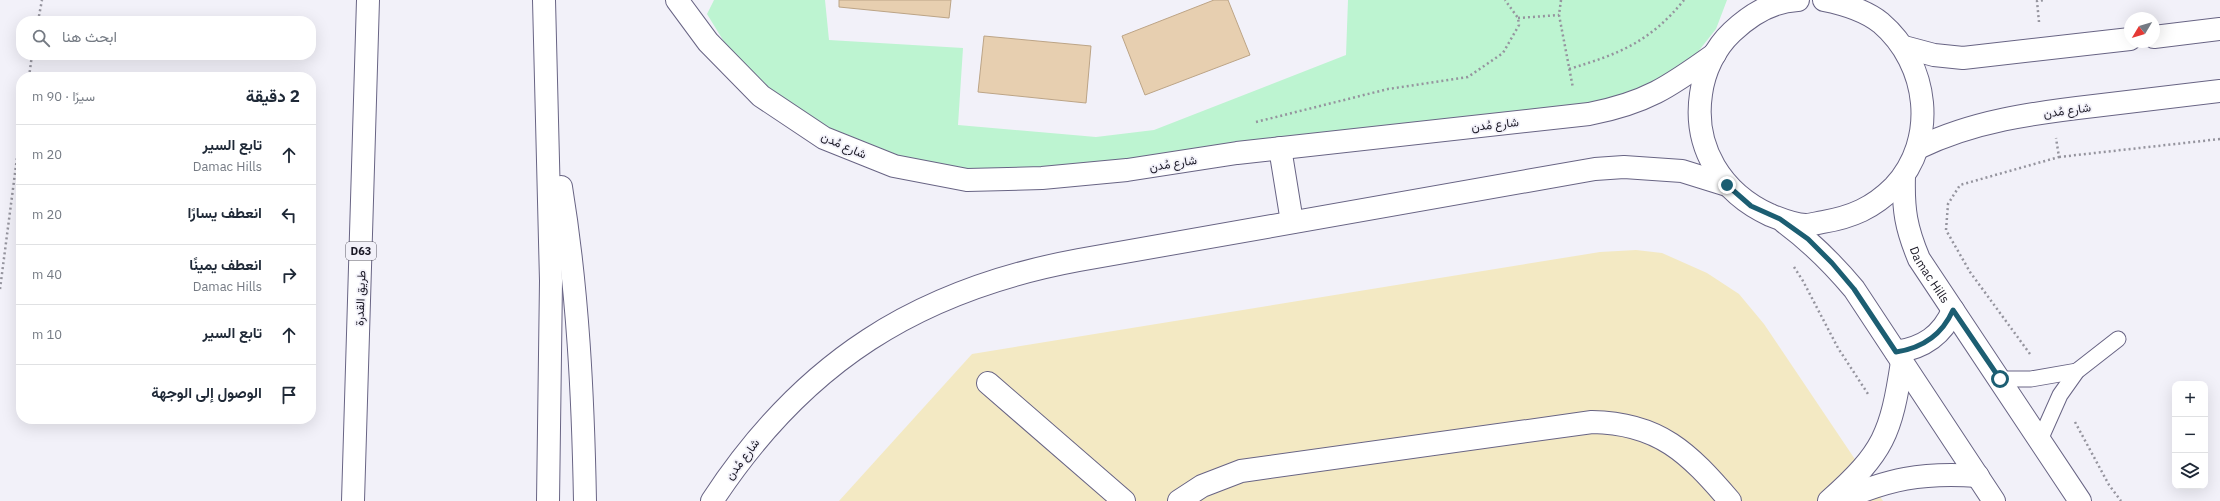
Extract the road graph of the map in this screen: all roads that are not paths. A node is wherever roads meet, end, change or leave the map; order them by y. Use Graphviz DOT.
graph roads {
  1 [pos="368,0"];
  2 [pos="544,0"];
  3 [pos="677,0"];
  4 [pos="1751,0"];
  5 [pos="1798,0"];
  6 [pos="1824,0"];
  7 [pos="1849,3"];
  8 [pos="1744,21"];
  9 [pos="2220,29"];
  10 [pos="2160,36"];
  11 [pos="2124,40"];
  12 [pos="1904,47"];
  13 [pos="1714,54"];
  14 [pos="2220,91"];
  15 [pos="548,110"];
  16 [pos="1280,148"];
  17 [pos="1918,148"];
  18 [pos="1904,176"];
  19 [pos="1727,185"];
  20 [pos="1780,219"];
  21 [pos="1292,222"];
  22 [pos="1953,310"];
  23 [pos="2118,339"];
  24 [pos="1899,357"];
  25 [pos="2078,371"];
  26 [pos="2000,379"];
  27 [pos="988,383"];
  28 [pos="2040,440"];
  29 [pos="1978,476"];
  30 [pos="353,501"];
  31 [pos="548,501"];
  32 [pos="585,501"];
  33 [pos="712,501"];
  34 [pos="1124,501"];
  35 [pos="1179,501"];
  36 [pos="1730,501"];
  37 [pos="1829,501"];
  38 [pos="1837,501"];
  39 [pos="1994,501"];
  40 [pos="2080,501"];
  1 -- 30 [label="street, طريق القدرة / D63"];
  2 -- 15 [label="street"];
  3 -- 16 [label="street, شارع مُدن"];
  4 -- 8 [label="street"];
  5 -- 8 [label="street"];
  6 -- 7 [label="street"];
  7 -- 12 [label="street"];
  8 -- 13 [label="street"];
  9 -- 10 [label="street"];
  11 -- 12 [label="street"];
  12 -- 17 [label="street"];
  13 -- 16 [label="street, شارع مُدن"];
  13 -- 19 [label="street"];
  14 -- 17 [label="street, شارع مُدن"];
  15 -- 31 [label="street"];
  15 -- 32 [label="street"];
  16 -- 21 [label="street"];
  17 -- 18 [label="street"];
  18 -- 20 [label="street"];
  18 -- 22 [label="street, Damac Hills"];
  19 -- 20 [label="street"];
  19 -- 21 [label="street, شارع مُدن"];
  20 -- 24 [label="street"];
  21 -- 33 [label="street, شارع مُدن"];
  22 -- 24 [label="street"];
  22 -- 26 [label="street, Damac Hills"];
  23 -- 25 [label="lane"];
  24 -- 29 [label="street"];
  24 -- 37 [label="street"];
  25 -- 26 [label="lane"];
  25 -- 28 [label="lane"];
  26 -- 28 [label="street, Damac Hills"];
  27 -- 34 [label="street"];
  28 -- 40 [label="street, Damac Hills"];
  29 -- 38 [label="street"];
  29 -- 39 [label="street"];
  35 -- 36 [label="street"];
}
